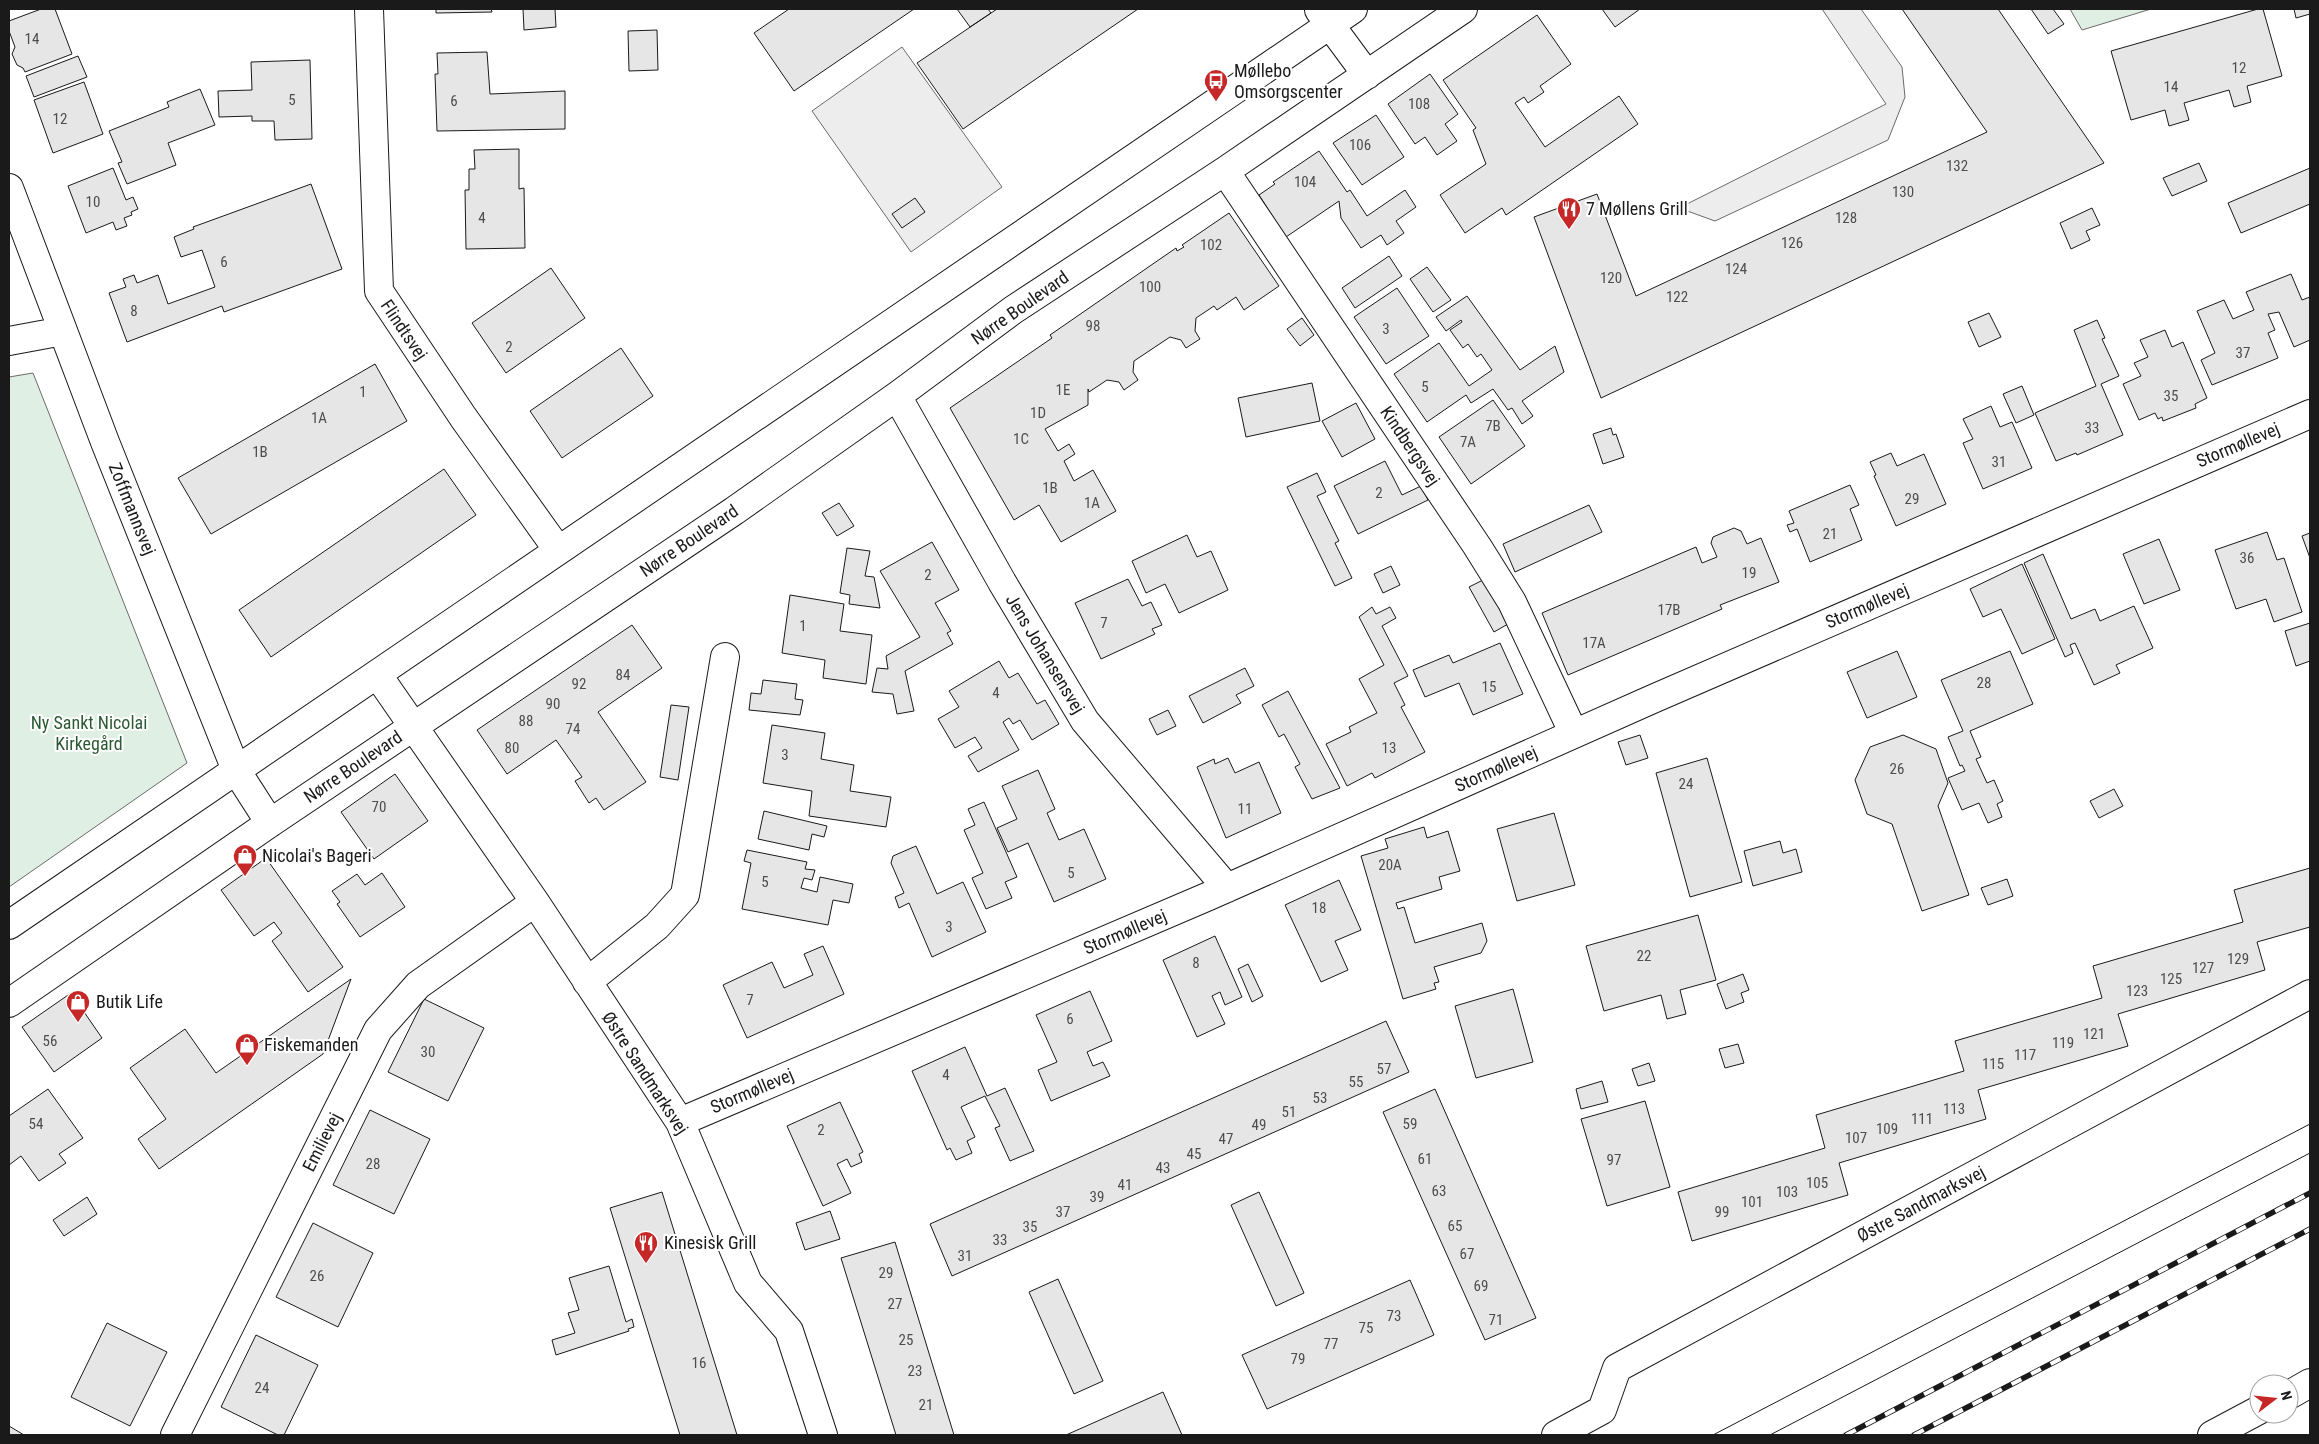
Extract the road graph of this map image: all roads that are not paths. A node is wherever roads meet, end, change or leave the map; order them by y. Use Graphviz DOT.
graph roads {
  1 [pos="369,9"];
  2 [pos="1352,9"];
  3 [pos="1464,9"];
  4 [pos="1324,16"];
  5 [pos="1367,75"];
  6 [pos="1225,171"];
  7 [pos="9,188"];
  8 [pos="63,331"];
  9 [pos="9,341"];
  10 [pos="897,396"];
  11 [pos="2310,414"];
  12 [pos="558,550"];
  13 [pos="725,657"];
  14 [pos="377,674"];
  15 [pos="413,728"];
  16 [pos="1574,734"];
  17 [pos="236,770"];
  18 [pos="270,823"];
  19 [pos="1227,888"];
  20 [pos="535,902"];
  21 [pos="9,924"];
  22 [pos="587,982"];
  23 [pos="2310,994"];
  24 [pos="9,1003"];
  25 [pos="680,1122"];
  26 [pos="2249,1415"];
  27 [pos="175,1435"];
  28 [pos="823,1435"];
  29 [pos="1556,1435"];
  30 [pos="2212,1435"];
  1 -- 12 [label="street, Flindtsvej"];
  2 -- 4 [label="street"];
  3 -- 5 [label="street, Nørre Boulevard"];
  4 -- 5 [label="street"];
  4 -- 12 [label="street"];
  5 -- 6 [label="street, Nørre Boulevard"];
  6 -- 10 [label="street, Nørre Boulevard"];
  6 -- 16 [label="street, Kindbergsvej"];
  7 -- 8 [label="street, Zoffmannsvej"];
  8 -- 9 [label="street"];
  8 -- 17 [label="street, Zoffmannsvej"];
  10 -- 15 [label="street, Nørre Boulevard"];
  10 -- 19 [label="street, Jens Johansensvej"];
  11 -- 16 [label="street, Stormøllevej"];
  12 -- 14 [label="street"];
  13 -- 22 [label="street"];
  14 -- 15 [label="street, Østre Sandmarksvej"];
  14 -- 17 [label="street"];
  15 -- 18 [label="street, Nørre Boulevard"];
  15 -- 20 [label="street, Østre Sandmarksvej"];
  16 -- 19 [label="street, Stormøllevej"];
  17 -- 18 [label="street, Zoffmannsvej"];
  17 -- 21 [label="street"];
  18 -- 24 [label="street, Nørre Boulevard"];
  19 -- 25 [label="street, Stormøllevej"];
  20 -- 22 [label="street, Østre Sandmarksvej"];
  20 -- 27 [label="street, Emilievej"];
  22 -- 25 [label="street, Østre Sandmarksvej"];
  23 -- 29 [label="street, Østre Sandmarksvej"];
  25 -- 28 [label="street, Østre Sandmarksvej"];
  26 -- 30 [label="street"];
}
